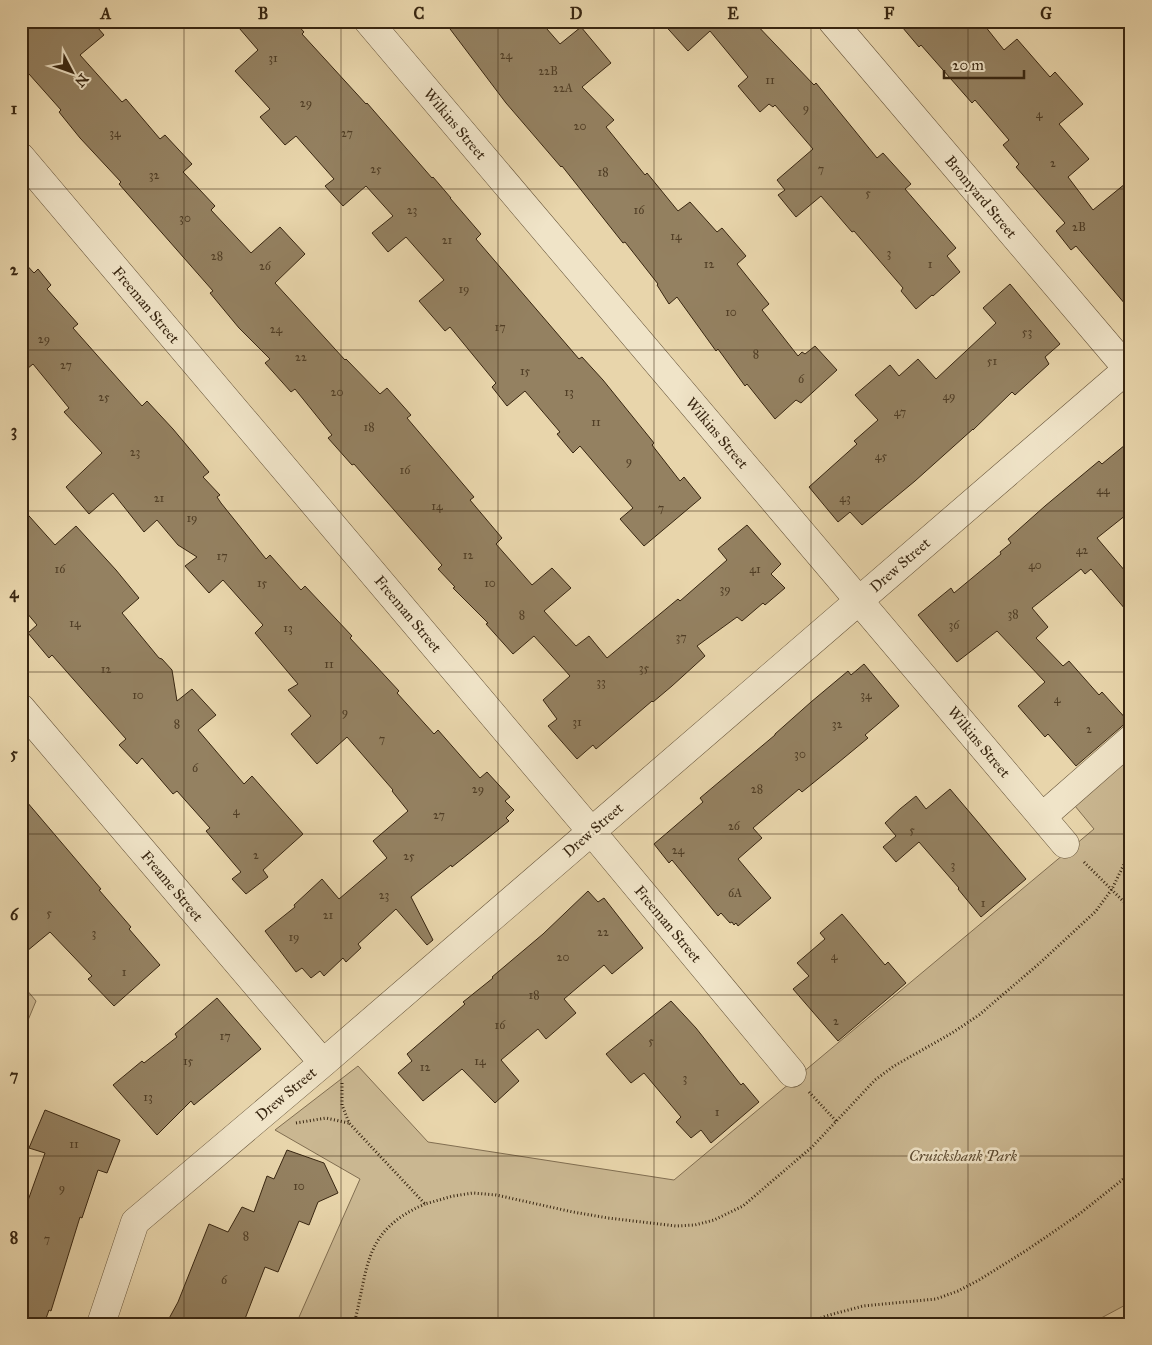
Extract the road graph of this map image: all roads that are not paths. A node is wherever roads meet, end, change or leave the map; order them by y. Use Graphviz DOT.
graph roads {
  1 [pos="368,21"];
  2 [pos="832,21"];
  3 [pos="21,157"];
  4 [pos="1130,369"];
  5 [pos="859,600"];
  6 [pos="21,708"];
  7 [pos="1131,739"];
  8 [pos="1042,817"];
  9 [pos="591,831"];
  10 [pos="1066,844"];
  11 [pos="322,1063"];
  12 [pos="792,1073"];
  13 [pos="101,1324"];
  1 -- 5 [label="street, Wilkins Street"];
  2 -- 4 [label="street, Bromyard Street"];
  3 -- 9 [label="street, Freeman Street"];
  4 -- 5 [label="street, Drew Street"];
  5 -- 8 [label="street, Wilkins Street"];
  5 -- 9 [label="street, Drew Street"];
  6 -- 11 [label="street, Freame Street"];
  7 -- 8 [label="street"];
  8 -- 10 [label="street, Wilkins Street"];
  9 -- 11 [label="street, Drew Street"];
  9 -- 12 [label="street, Freeman Street"];
  11 -- 13 [label="street, Drew Street"];
}
